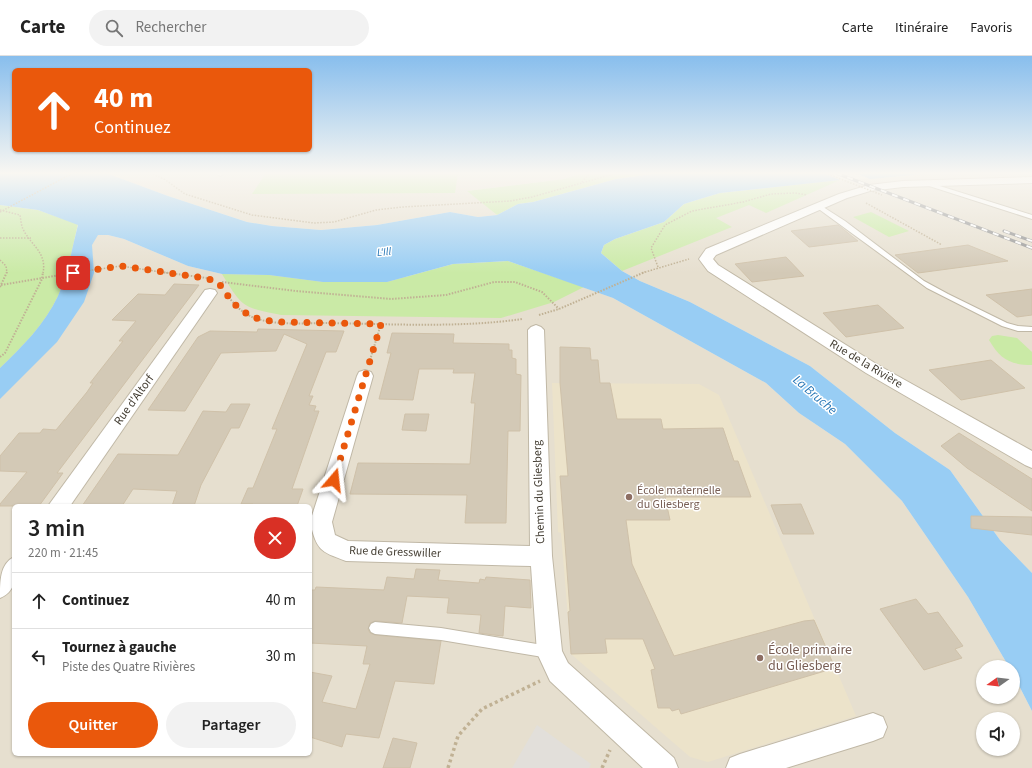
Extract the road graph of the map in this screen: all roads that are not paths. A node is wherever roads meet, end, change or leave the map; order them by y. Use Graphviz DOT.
graph roads {
  1 [pos="818,206"];
  2 [pos="998,206"];
  3 [pos="1032,217"];
  4 [pos="218,288"];
  5 [pos="533,321"];
  6 [pos="1032,329"];
  7 [pos="365,376"];
  8 [pos="1032,460"];
  9 [pos="59,504"];
  10 [pos="541,556"];
  11 [pos="12,570"];
  12 [pos="0,587"];
  13 [pos="375,628"];
  14 [pos="555,662"];
  15 [pos="874,727"];
  16 [pos="664,768"];
  17 [pos="740,768"];
  1 -- 6 [label="lane"];
  1 -- 8 [label="street, Rue de la Rivière"];
  2 -- 3 [label="lane"];
  4 -- 9 [label="street, Rue d'Altorf"];
  5 -- 10 [label="street, Chemin du Gliesberg"];
  7 -- 10 [label="street, Rue de Gresswiller"];
  10 -- 14 [label="street, Chemin du Gliesberg"];
  11 -- 12 [label="street"];
  13 -- 14 [label="lane"];
  14 -- 16 [label="street"];
  15 -- 17 [label="street"];
}
